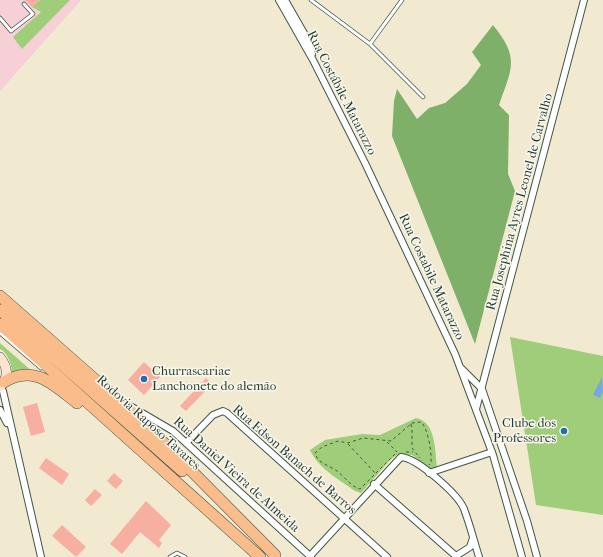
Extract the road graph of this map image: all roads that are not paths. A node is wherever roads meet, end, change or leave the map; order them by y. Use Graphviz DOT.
graph roads {
  1 [pos="279,0"];
  2 [pos="285,0"];
  3 [pos="311,0"];
  4 [pos="402,0"];
  5 [pos="584,0"];
  6 [pos="24,4"];
  7 [pos="0,18"];
  8 [pos="370,44"];
  9 [pos="316,66"];
  10 [pos="423,97"];
  11 [pos="382,198"];
  12 [pos="0,296"];
  13 [pos="0,310"];
  14 [pos="0,324"];
  15 [pos="0,333"];
  16 [pos="0,357"];
  17 [pos="460,366"];
  18 [pos="62,381"];
  19 [pos="1,385"];
  20 [pos="482,389"];
  21 [pos="121,402"];
  22 [pos="476,409"];
  23 [pos="0,410"];
  24 [pos="11,430"];
  25 [pos="499,437"];
  26 [pos="488,440"];
  27 [pos="186,443"];
  28 [pos="492,452"];
  29 [pos="429,473"];
  30 [pos="374,484"];
  31 [pos="211,512"];
  32 [pos="344,518"];
  33 [pos="473,538"];
  34 [pos="277,556"];
  35 [pos="457,556"];
  36 [pos="41,557"];
  37 [pos="170,557"];
  38 [pos="185,557"];
  39 [pos="260,557"];
  40 [pos="310,557"];
  41 [pos="387,557"];
  42 [pos="479,557"];
  43 [pos="522,557"];
  44 [pos="537,557"];
  1 -- 9 [label="street, Rua Costábile Matarazzo"];
  2 -- 9 [label="street, Rua Costábile Matarazzo"];
  3 -- 8 [label="lane"];
  4 -- 8 [label="lane"];
  5 -- 20 [label="street, Rua Josephina Ayres Leonel de Carvalho"];
  6 -- 7 [label="lane"];
  8 -- 10 [label="lane"];
  9 -- 11 [label="street, Rua Costábile Matarazzo"];
  11 -- 17 [label="street, Rua Costabile Matarazzo"];
  12 -- 21 [label="highway"];
  13 -- 34 [label="highway, Rodovia Raposo Tavares"];
  14 -- 18 [label="highway, Rodovia Raposo Tavares"];
  15 -- 18 [label="lane"];
  16 -- 19 [label="main road"];
  17 -- 20 [label="street, Rua Costabile Matarazzo"];
  17 -- 22 [label="street, Rua Costabile Matarazzo"];
  18 -- 31 [label="highway, Rodovia Raposo Tavares"];
  19 -- 24 [label="street"];
  19 -- 31 [label="highway"];
  20 -- 22 [label="street, Rua Josephina Ayres Leonel de Carvalho"];
  20 -- 25 [label="street, Rua Costabile Matarazzo"];
  21 -- 27 [label="street, Rua Daniel Vieira de Almeida"];
  21 -- 34 [label="highway"];
  22 -- 26 [label="street, Rua Costabile Matarazzo"];
  23 -- 24 [label="street"];
  24 -- 36 [label="street"];
  25 -- 26 [label="street"];
  25 -- 44 [label="street, Rua Costabile Matarazzo"];
  26 -- 28 [label="street, Rua Costabile Matarazzo"];
  27 -- 32 [label="street, Rua Edson Banach de Barros"];
  27 -- 40 [label="street, Rua Daniel Vieira de Almeida"];
  28 -- 29 [label="street"];
  28 -- 43 [label="street, Rua Costabile Matarazzo"];
  29 -- 30 [label="street"];
  29 -- 33 [label="street"];
  30 -- 32 [label="street"];
  30 -- 35 [label="street"];
  31 -- 39 [label="highway, Rodovia Raposo Tavares"];
  32 -- 40 [label="street"];
  32 -- 41 [label="street, Rua Edson Banach de Barros"];
  33 -- 35 [label="street"];
  33 -- 42 [label="street"];
  37 -- 38 [label="lane"];
}
